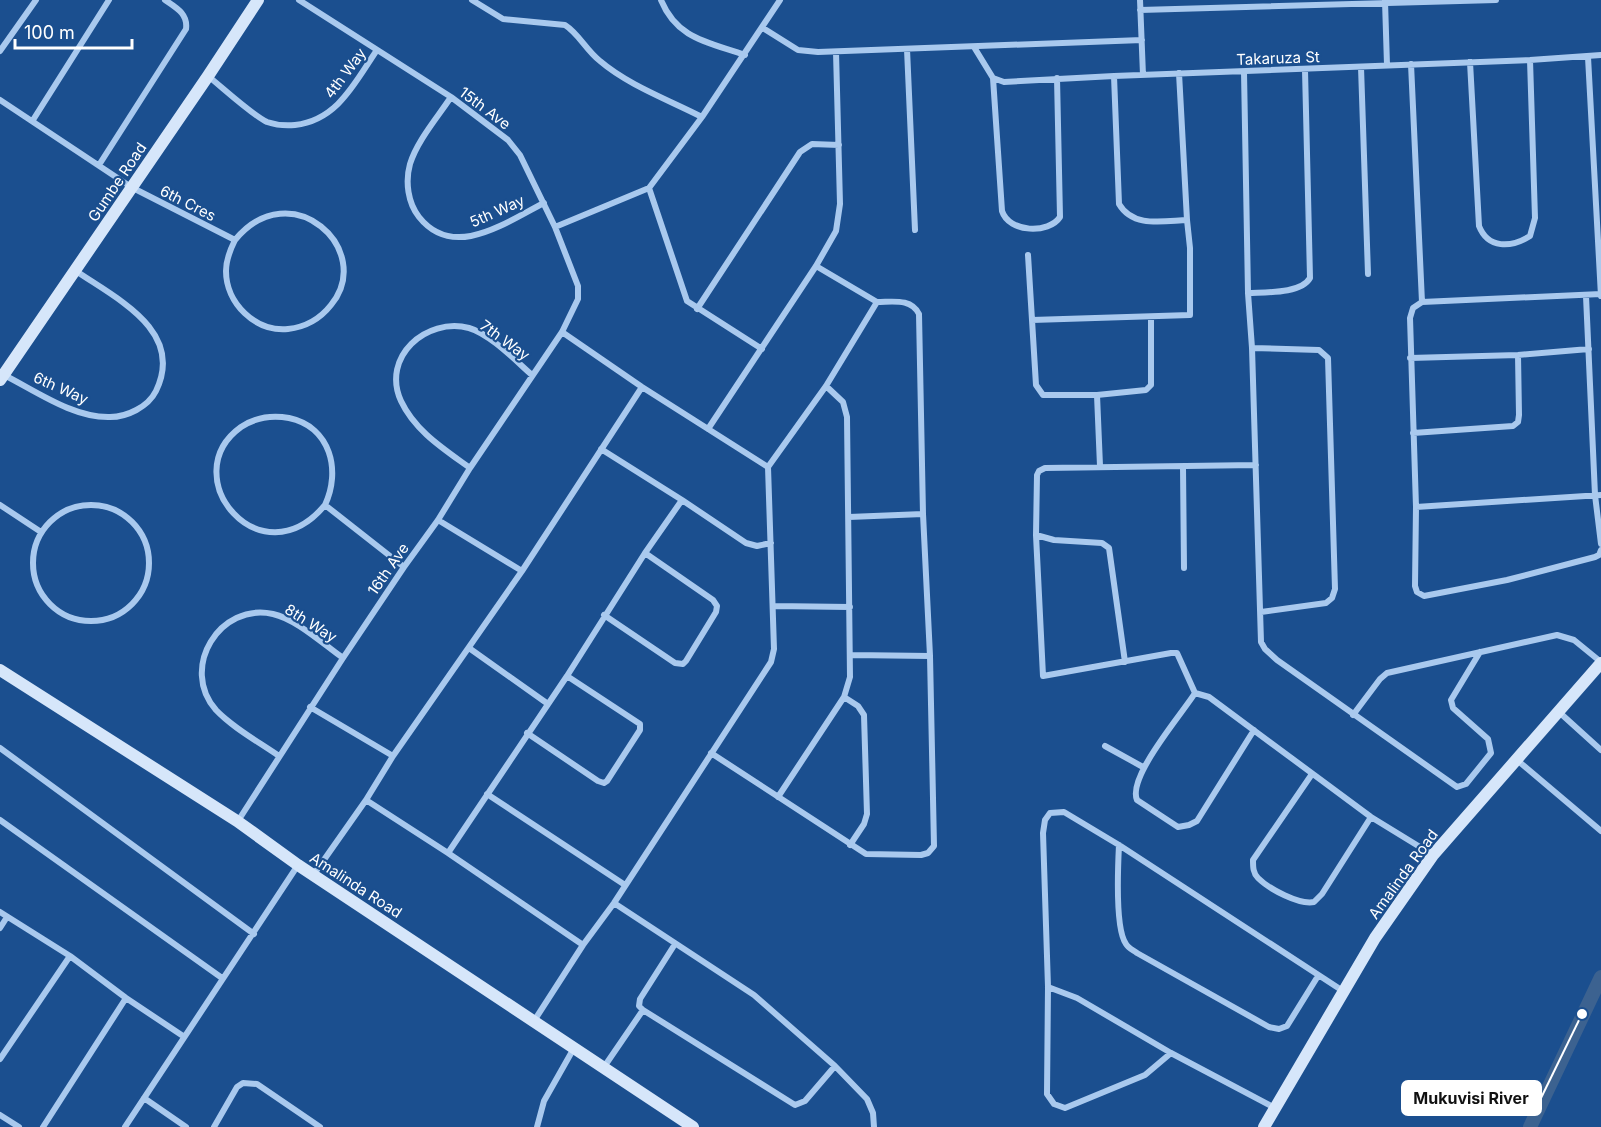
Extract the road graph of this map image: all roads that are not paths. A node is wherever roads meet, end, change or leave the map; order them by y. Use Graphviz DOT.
graph roads {
  1 [pos="36,0"];
  2 [pos="109,0"];
  3 [pos="165,0"];
  4 [pos="258,0"];
  5 [pos="299,0"];
  6 [pos="472,0"];
  7 [pos="661,0"];
  8 [pos="780,0"];
  9 [pos="1140,0"];
  10 [pos="1496,0"];
  11 [pos="1385,2"];
  12 [pos="1140,10"];
  13 [pos="763,28"];
  14 [pos="1142,40"];
  15 [pos="974,47"];
  16 [pos="907,49"];
  17 [pos="377,50"];
  18 [pos="0,51"];
  19 [pos="836,52"];
  20 [pos="745,55"];
  21 [pos="1601,55"];
  22 [pos="1588,57"];
  23 [pos="1530,60"];
  24 [pos="1470,62"];
  25 [pos="1387,64"];
  26 [pos="1411,64"];
  27 [pos="1361,67"];
  28 [pos="1305,70"];
  29 [pos="1244,72"];
  30 [pos="1179,73"];
  31 [pos="1114,75"];
  32 [pos="1143,75"];
  33 [pos="208,76"];
  34 [pos="993,78"];
  35 [pos="1057,78"];
  36 [pos="450,97"];
  37 [pos="0,100"];
  38 [pos="702,117"];
  39 [pos="33,120"];
  40 [pos="839,145"];
  41 [pos="99,165"];
  42 [pos="131,187"];
  43 [pos="649,188"];
  44 [pos="544,203"];
  45 [pos="1187,220"];
  46 [pos="555,226"];
  47 [pos="915,230"];
  48 [pos="235,240"];
  49 [pos="1028,255"];
  50 [pos="816,266"];
  51 [pos="76,271"];
  52 [pos="1368,274"];
  53 [pos="1248,293"];
  54 [pos="1586,296"];
  55 [pos="1601,296"];
  56 [pos="877,302"];
  57 [pos="1422,302"];
  58 [pos="697,309"];
  59 [pos="1151,318"];
  60 [pos="1032,320"];
  61 [pos="562,332"];
  62 [pos="1252,348"];
  63 [pos="762,349"];
  64 [pos="1588,349"];
  65 [pos="1518,355"];
  66 [pos="1410,358"];
  67 [pos="532,375"];
  68 [pos="2,377"];
  69 [pos="826,386"];
  70 [pos="642,387"];
  71 [pos="1097,395"];
  72 [pos="708,429"];
  73 [pos="1413,433"];
  74 [pos="601,449"];
  75 [pos="1256,465"];
  76 [pos="1100,466"];
  77 [pos="768,467"];
  78 [pos="1183,467"];
  79 [pos="470,468"];
  80 [pos="1598,495"];
  81 [pos="682,500"];
  82 [pos="0,505"];
  83 [pos="325,505"];
  84 [pos="1416,507"];
  85 [pos="923,514"];
  86 [pos="849,517"];
  87 [pos="438,520"];
  88 [pos="41,532"];
  89 [pos="1036,535"];
  90 [pos="771,543"];
  91 [pos="1601,544"];
  92 [pos="1601,550"];
  93 [pos="645,554"];
  94 [pos="404,567"];
  95 [pos="1184,568"];
  96 [pos="522,571"];
  97 [pos="773,606"];
  98 [pos="850,607"];
  99 [pos="1261,612"];
  100 [pos="604,615"];
  101 [pos="469,648"];
  102 [pos="1480,652"];
  103 [pos="851,655"];
  104 [pos="930,656"];
  105 [pos="343,658"];
  106 [pos="1125,662"];
  107 [pos="1601,662"];
  108 [pos="0,670"];
  109 [pos="567,676"];
  110 [pos="1196,693"];
  111 [pos="844,697"];
  112 [pos="548,704"];
  113 [pos="310,707"];
  114 [pos="1559,712"];
  115 [pos="1353,715"];
  116 [pos="1254,730"];
  117 [pos="527,733"];
  118 [pos="1105,746"];
  119 [pos="0,748"];
  120 [pos="1601,750"];
  121 [pos="711,753"];
  122 [pos="279,756"];
  123 [pos="393,756"];
  124 [pos="1517,759"];
  125 [pos="1143,768"];
  126 [pos="1312,774"];
  127 [pos="487,794"];
  128 [pos="778,797"];
  129 [pos="366,800"];
  130 [pos="1371,816"];
  131 [pos="0,820"];
  132 [pos="237,821"];
  133 [pos="1601,831"];
  134 [pos="850,845"];
  135 [pos="1119,845"];
  136 [pos="448,854"];
  137 [pos="1433,855"];
  138 [pos="298,865"];
  139 [pos="314,874"];
  140 [pos="625,885"];
  141 [pos="614,903"];
  142 [pos="0,912"];
  143 [pos="8,917"];
  144 [pos="0,928"];
  145 [pos="254,934"];
  146 [pos="675,944"];
  147 [pos="583,945"];
  148 [pos="70,956"];
  149 [pos="1318,976"];
  150 [pos="222,978"];
  151 [pos="1048,987"];
  152 [pos="1343,991"];
  153 [pos="126,998"];
  154 [pos="643,1010"];
  155 [pos="534,1021"];
  156 [pos="183,1036"];
  157 [pos="575,1048"];
  158 [pos="1171,1053"];
  159 [pos="0,1059"];
  160 [pos="835,1066"];
  161 [pos="604,1067"];
  162 [pos="144,1098"];
  163 [pos="1275,1108"];
  164 [pos="0,1115"];
  165 [pos="19,1127"];
  166 [pos="43,1127"];
  167 [pos="125,1127"];
  168 [pos="186,1127"];
  169 [pos="214,1127"];
  170 [pos="320,1127"];
  171 [pos="537,1127"];
  172 [pos="693,1127"];
  173 [pos="874,1127"];
  174 [pos="1264,1127"];
  1 -- 18 [label="street"];
  2 -- 39 [label="street"];
  3 -- 41 [label="street"];
  4 -- 33 [label="street, Gumbe Road"];
  5 -- 17 [label="street, 15th Ave"];
  6 -- 38 [label="street"];
  7 -- 20 [label="street"];
  8 -- 13 [label="street"];
  9 -- 12 [label="street"];
  10 -- 11 [label="street"];
  11 -- 12 [label="street"];
  11 -- 25 [label="street"];
  12 -- 14 [label="street"];
  13 -- 19 [label="street"];
  13 -- 20 [label="street"];
  14 -- 15 [label="street"];
  14 -- 32 [label="street"];
  15 -- 16 [label="street"];
  15 -- 34 [label="street"];
  16 -- 19 [label="street"];
  16 -- 47 [label="street"];
  17 -- 33 [label="street, 4th Way"];
  17 -- 36 [label="street, 15th Ave"];
  19 -- 40 [label="street"];
  20 -- 38 [label="street"];
  21 -- 22 [label="street, Takaruza St"];
  22 -- 23 [label="street, Takaruza St"];
  22 -- 55 [label="street"];
  23 -- 24 [label="street, Takaruza St"];
  23 -- 24 [label="street"];
  24 -- 26 [label="street, Takaruza St"];
  25 -- 26 [label="street, Takaruza St"];
  25 -- 27 [label="street, Takaruza St"];
  26 -- 57 [label="street"];
  27 -- 28 [label="street, Takaruza St"];
  27 -- 52 [label="street"];
  28 -- 29 [label="street, Takaruza St"];
  28 -- 53 [label="street"];
  29 -- 30 [label="street, Takaruza St"];
  29 -- 53 [label="street"];
  30 -- 32 [label="street, Takaruza St"];
  30 -- 45 [label="street"];
  31 -- 32 [label="street, Takaruza St"];
  31 -- 35 [label="street, Takaruza St"];
  31 -- 45 [label="street"];
  33 -- 42 [label="street, Gumbe Road"];
  34 -- 35 [label="street, Takaruza St"];
  34 -- 35 [label="street"];
  36 -- 44 [label="street, 15th Ave"];
  36 -- 44 [label="street, 5th Way"];
  37 -- 39 [label="street, 6th Cres"];
  38 -- 43 [label="street"];
  39 -- 41 [label="street, 6th Cres"];
  40 -- 50 [label="street"];
  40 -- 58 [label="street"];
  41 -- 42 [label="street, 6th Cres"];
  42 -- 48 [label="street, 6th Cres"];
  42 -- 51 [label="street, Gumbe Road"];
  43 -- 46 [label="street"];
  43 -- 58 [label="street"];
  44 -- 46 [label="street, 15th Ave"];
  45 -- 59 [label="street"];
  46 -- 61 [label="street, 15th Ave"];
  48 -- 48 [label="street"];
  49 -- 60 [label="street"];
  50 -- 56 [label="street"];
  50 -- 63 [label="street"];
  51 -- 68 [label="street, Gumbe Road"];
  51 -- 68 [label="street, 6th Way"];
  53 -- 62 [label="street"];
  54 -- 55 [label="street"];
  54 -- 57 [label="street"];
  54 -- 64 [label="street"];
  56 -- 69 [label="street"];
  56 -- 85 [label="street"];
  57 -- 66 [label="street"];
  58 -- 63 [label="street"];
  59 -- 60 [label="street"];
  59 -- 71 [label="street"];
  60 -- 71 [label="street"];
  61 -- 67 [label="street, 16th Ave"];
  61 -- 70 [label="street"];
  62 -- 75 [label="street"];
  62 -- 99 [label="street"];
  63 -- 72 [label="street"];
  64 -- 65 [label="street"];
  64 -- 80 [label="street"];
  65 -- 66 [label="street"];
  65 -- 73 [label="street"];
  66 -- 73 [label="street"];
  67 -- 79 [label="street, 16th Ave"];
  67 -- 79 [label="street, 7th Way"];
  69 -- 77 [label="street"];
  69 -- 86 [label="street"];
  70 -- 72 [label="street"];
  70 -- 74 [label="street"];
  71 -- 76 [label="street"];
  72 -- 77 [label="street"];
  73 -- 84 [label="street"];
  74 -- 81 [label="street"];
  74 -- 96 [label="street"];
  75 -- 78 [label="street"];
  75 -- 99 [label="street"];
  76 -- 78 [label="street"];
  76 -- 89 [label="street"];
  77 -- 90 [label="street"];
  78 -- 95 [label="street"];
  79 -- 87 [label="street, 16th Ave"];
  80 -- 84 [label="street"];
  80 -- 91 [label="street"];
  81 -- 90 [label="street"];
  81 -- 93 [label="street"];
  82 -- 88 [label="street"];
  83 -- 83 [label="street"];
  83 -- 94 [label="street"];
  84 -- 92 [label="street"];
  85 -- 86 [label="street"];
  85 -- 104 [label="street"];
  86 -- 98 [label="street"];
  87 -- 94 [label="street, 16th Ave"];
  87 -- 96 [label="street"];
  88 -- 88 [label="street"];
  89 -- 106 [label="street"];
  89 -- 106 [label="street"];
  90 -- 97 [label="street"];
  93 -- 100 [label="street"];
  93 -- 100 [label="street"];
  94 -- 105 [label="street, 16th Ave"];
  96 -- 101 [label="street"];
  97 -- 98 [label="street"];
  97 -- 121 [label="street"];
  98 -- 103 [label="street"];
  99 -- 115 [label="street"];
  100 -- 109 [label="street"];
  101 -- 112 [label="street"];
  101 -- 123 [label="street"];
  102 -- 107 [label="street"];
  102 -- 115 [label="street"];
  102 -- 115 [label="street"];
  103 -- 104 [label="street"];
  103 -- 111 [label="street"];
  104 -- 134 [label="street"];
  105 -- 113 [label="street, 16th Ave"];
  105 -- 122 [label="street, 8th Way"];
  106 -- 110 [label="street"];
  107 -- 114 [label="street, Amalinda Road"];
  108 -- 132 [label="street, Amalinda Road"];
  109 -- 112 [label="street"];
  109 -- 117 [label="street"];
  110 -- 116 [label="street"];
  110 -- 125 [label="street"];
  111 -- 128 [label="street"];
  111 -- 134 [label="street"];
  112 -- 117 [label="street"];
  113 -- 122 [label="street, 16th Ave"];
  113 -- 123 [label="street"];
  114 -- 120 [label="street"];
  114 -- 124 [label="street, Amalinda Road"];
  116 -- 125 [label="street"];
  116 -- 126 [label="street"];
  117 -- 127 [label="street"];
  118 -- 125 [label="street"];
  119 -- 145 [label="street"];
  121 -- 128 [label="street"];
  121 -- 140 [label="street"];
  122 -- 132 [label="street, 16th Ave"];
  123 -- 129 [label="street"];
  124 -- 133 [label="street"];
  124 -- 137 [label="street, Amalinda Road"];
  126 -- 130 [label="street"];
  126 -- 130 [label="street"];
  127 -- 136 [label="street"];
  127 -- 140 [label="street"];
  128 -- 134 [label="street"];
  129 -- 136 [label="street"];
  129 -- 139 [label="street"];
  130 -- 137 [label="street"];
  131 -- 150 [label="street"];
  132 -- 138 [label="street, Amalinda Road"];
  135 -- 149 [label="street"];
  135 -- 149 [label="street"];
  135 -- 151 [label="street"];
  136 -- 147 [label="street"];
  137 -- 152 [label="street, Amalinda Road"];
  138 -- 139 [label="street, Amalinda Road"];
  138 -- 145 [label="street"];
  139 -- 155 [label="street, Amalinda Road"];
  140 -- 141 [label="street"];
  141 -- 146 [label="street"];
  141 -- 147 [label="street"];
  142 -- 143 [label="street"];
  143 -- 144 [label="street"];
  143 -- 148 [label="street"];
  145 -- 150 [label="street"];
  146 -- 154 [label="street"];
  146 -- 160 [label="street"];
  147 -- 155 [label="street"];
  148 -- 153 [label="street"];
  148 -- 159 [label="street"];
  149 -- 152 [label="street"];
  150 -- 156 [label="street"];
  151 -- 158 [label="street"];
  151 -- 158 [label="street"];
  152 -- 163 [label="street, Amalinda Road"];
  153 -- 156 [label="street"];
  153 -- 166 [label="street"];
  154 -- 160 [label="street"];
  154 -- 161 [label="street"];
  155 -- 157 [label="street, Amalinda Road"];
  156 -- 162 [label="street"];
  157 -- 161 [label="street, Amalinda Road"];
  157 -- 171 [label="street"];
  158 -- 163 [label="street"];
  160 -- 173 [label="street"];
  161 -- 172 [label="street, Amalinda Road"];
  162 -- 167 [label="street"];
  162 -- 168 [label="street"];
  163 -- 174 [label="street, Amalinda Road"];
  164 -- 165 [label="street"];
  169 -- 170 [label="street"];
}
